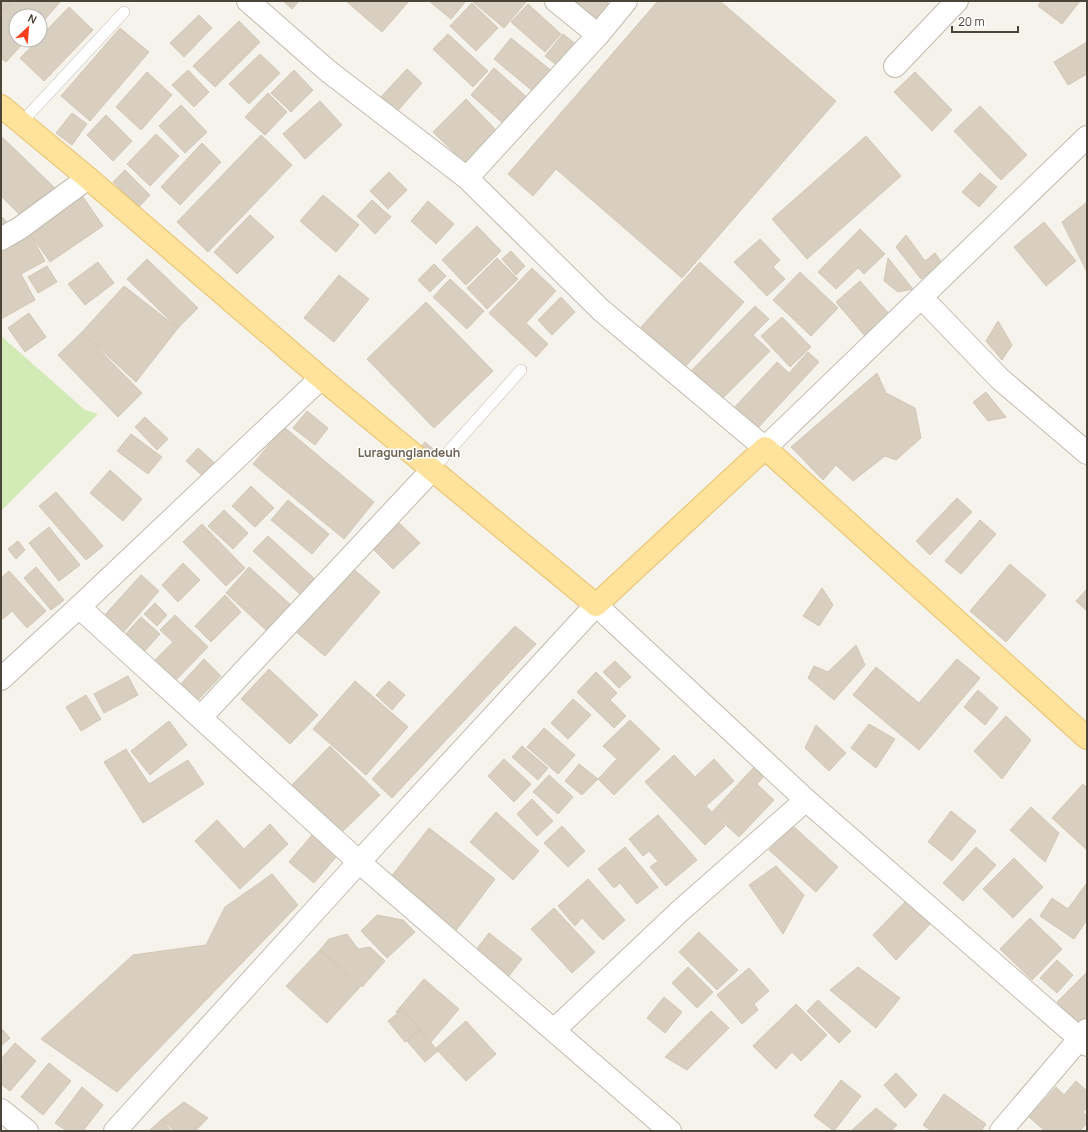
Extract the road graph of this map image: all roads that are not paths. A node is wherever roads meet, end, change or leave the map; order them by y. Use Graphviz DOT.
graph roads {
  1 [pos="248,1"];
  2 [pos="556,1"];
  3 [pos="626,1"];
  4 [pos="957,1"];
  5 [pos="124,12"];
  6 [pos="598,35"];
  7 [pos="895,66"];
  8 [pos="1,106"];
  9 [pos="21,123"];
  10 [pos="1087,137"];
  11 [pos="88,178"];
  12 [pos="467,178"];
  13 [pos="1,239"];
  14 [pos="922,298"];
  15 [pos="521,370"];
  16 [pos="321,378"];
  17 [pos="765,448"];
  18 [pos="1087,454"];
  19 [pos="432,470"];
  20 [pos="596,605"];
  21 [pos="79,607"];
  22 [pos="1,679"];
  23 [pos="201,717"];
  24 [pos="1087,738"];
  25 [pos="806,800"];
  26 [pos="359,862"];
  27 [pos="554,1030"];
  28 [pos="1085,1038"];
  29 [pos="1,1110"];
  30 [pos="27,1131"];
  31 [pos="115,1131"];
  32 [pos="670,1131"];
  33 [pos="1001,1131"];
  1 -- 12 [label="street"];
  2 -- 6 [label="street"];
  3 -- 6 [label="street"];
  4 -- 7 [label="street"];
  5 -- 9 [label="lane"];
  6 -- 12 [label="street"];
  8 -- 9 [label="main road"];
  9 -- 11 [label="main road"];
  10 -- 14 [label="street"];
  11 -- 13 [label="street"];
  11 -- 16 [label="main road"];
  12 -- 17 [label="street"];
  14 -- 17 [label="street"];
  14 -- 18 [label="street"];
  15 -- 19 [label="lane"];
  16 -- 19 [label="main road"];
  16 -- 21 [label="street"];
  17 -- 20 [label="main road"];
  17 -- 24 [label="main road"];
  19 -- 20 [label="main road"];
  19 -- 23 [label="street"];
  20 -- 25 [label="street"];
  20 -- 26 [label="street"];
  21 -- 22 [label="street"];
  21 -- 23 [label="street"];
  23 -- 26 [label="street"];
  25 -- 27 [label="street"];
  25 -- 28 [label="street"];
  26 -- 27 [label="street"];
  26 -- 31 [label="street"];
  27 -- 32 [label="street"];
  28 -- 33 [label="street"];
  29 -- 30 [label="street"];
}
